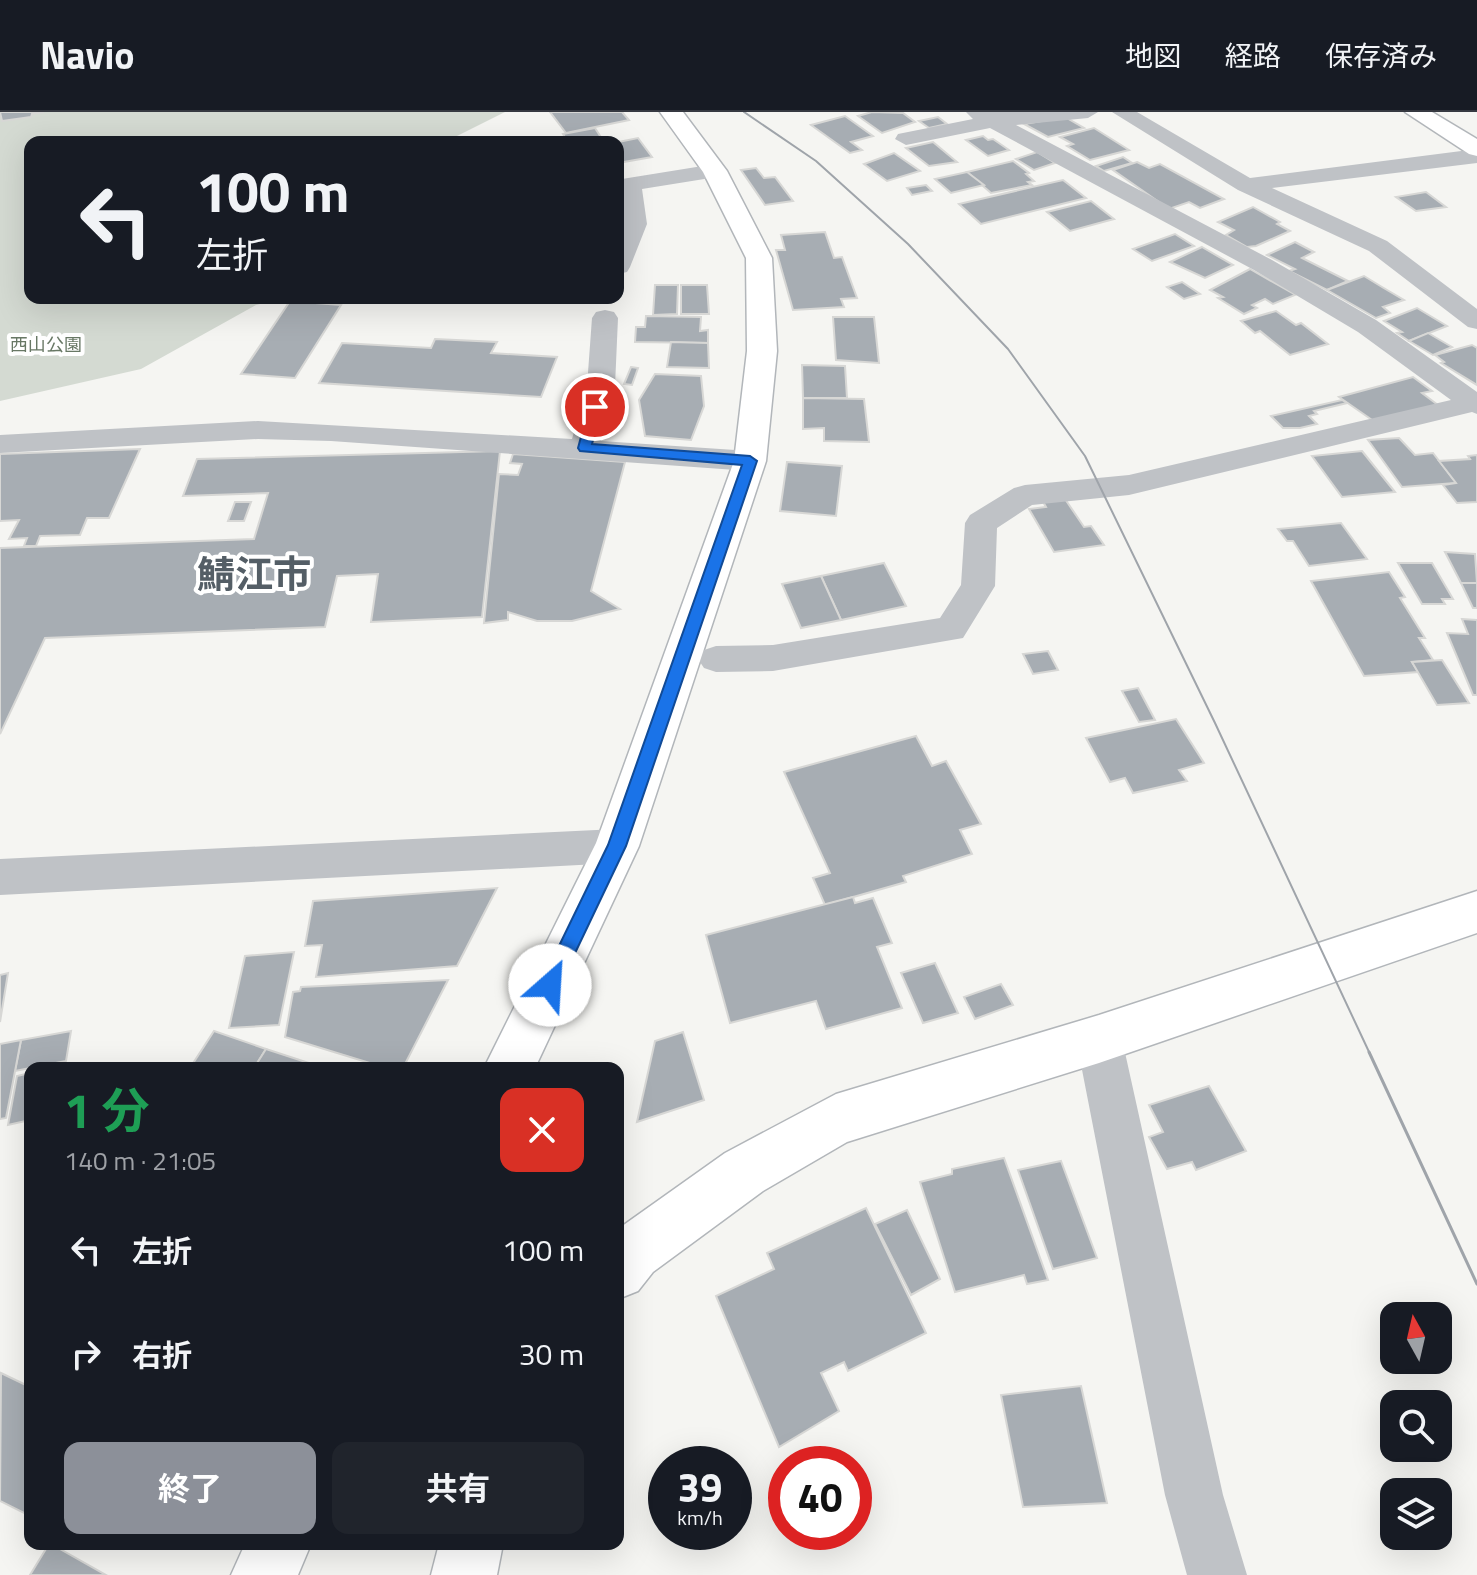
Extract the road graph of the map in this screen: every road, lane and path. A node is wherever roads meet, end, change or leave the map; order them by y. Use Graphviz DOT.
graph roads {
  1 [pos="671,112"];
  2 [pos="1088,112"];
  3 [pos="1122,112"];
  4 [pos="1416,112"];
  5 [pos="984,117"];
  6 [pos="906,139"];
  7 [pos="1477,149"];
  8 [pos="1477,156"];
  9 [pos="715,171"];
  10 [pos="1246,185"];
  11 [pos="624,252"];
  12 [pos="605,318"];
  13 [pos="1477,321"];
  14 [pos="1476,404"];
  15 [pos="0,444"];
  16 [pos="584,448"];
  17 [pos="750,461"];
  18 [pos="716,659"];
  19 [pos="617,846"];
  20 [pos="0,877"];
  21 [pos="1477,912"];
  22 [pos="1099,1039"];
  23 [pos="512,1062"];
  24 [pos="624,1263"];
  25 [pos="276,1550"];
  26 [pos="470,1550"];
  27 [pos="264,1575"];
  28 [pos="464,1575"];
  29 [pos="1217,1575"];
  1 -- 9 [label="street"];
  2 -- 5 [label="street"];
  3 -- 10 [label="street"];
  4 -- 7 [label="street"];
  5 -- 6 [label="street"];
  5 -- 14 [label="street"];
  8 -- 10 [label="street"];
  9 -- 11 [label="street"];
  9 -- 17 [label="street"];
  10 -- 13 [label="street"];
  12 -- 16 [label="street"];
  14 -- 18 [label="street"];
  15 -- 16 [label="street"];
  16 -- 17 [label="street"];
  17 -- 19 [label="street"];
  19 -- 20 [label="street"];
  19 -- 23 [label="street"];
  21 -- 22 [label="street"];
  22 -- 24 [label="street"];
  22 -- 29 [label="street"];
  25 -- 27 [label="street"];
  26 -- 28 [label="street"];
}
